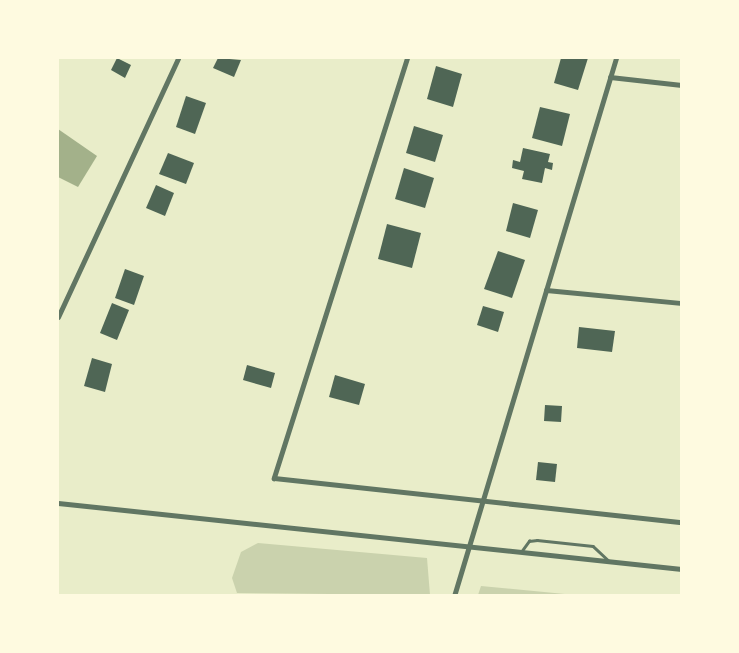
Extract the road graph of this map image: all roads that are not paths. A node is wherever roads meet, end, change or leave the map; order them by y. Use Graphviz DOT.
graph roads {
  1 [pos="178,58"];
  2 [pos="407,58"];
  3 [pos="616,58"];
  4 [pos="610,77"];
  5 [pos="682,85"];
  6 [pos="546,290"];
  7 [pos="682,304"];
  8 [pos="58,317"];
  9 [pos="482,502"];
  10 [pos="58,504"];
  11 [pos="682,522"];
  12 [pos="468,547"];
  13 [pos="521,552"];
  14 [pos="610,562"];
  15 [pos="682,569"];
  16 [pos="454,596"];
  1 -- 8 [label="street"];
  2 -- 9 [label="street"];
  3 -- 4 [label="street"];
  4 -- 5 [label="street"];
  4 -- 6 [label="street"];
  6 -- 7 [label="street"];
  6 -- 9 [label="street"];
  9 -- 11 [label="street"];
  9 -- 12 [label="street"];
  10 -- 12 [label="street"];
  12 -- 13 [label="street"];
  12 -- 16 [label="street"];
  13 -- 14 [label="street"];
  13 -- 14 [label="lane"];
  14 -- 15 [label="street"];
}
